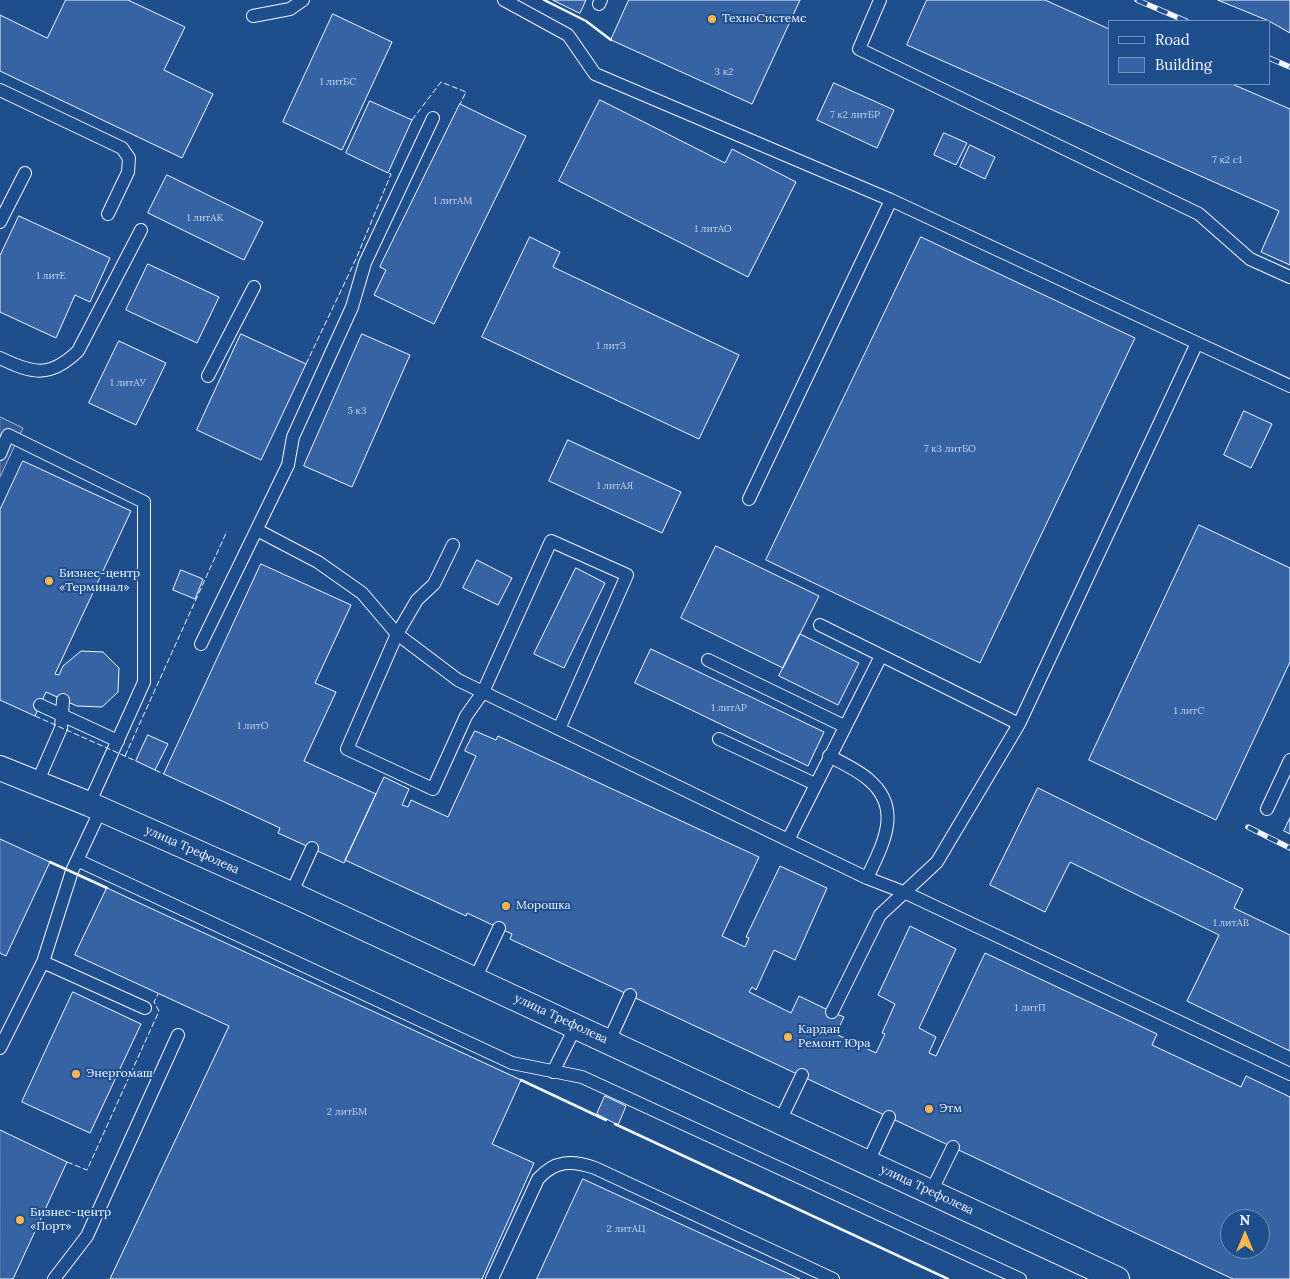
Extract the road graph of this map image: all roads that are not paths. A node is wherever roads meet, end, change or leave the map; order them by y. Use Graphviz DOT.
graph roads {
  1 [pos="303,0"];
  2 [pos="504,0"];
  3 [pos="880,0"];
  4 [pos="253,16"];
  5 [pos="0,90"];
  6 [pos="434,118"];
  7 [pos="25,172"];
  8 [pos="891,200"];
  9 [pos="108,214"];
  10 [pos="0,222"];
  11 [pos="141,230"];
  12 [pos="1290,277"];
  13 [pos="254,287"];
  14 [pos="1197,343"];
  15 [pos="0,358"];
  16 [pos="208,376"];
  17 [pos="1290,386"];
  18 [pos="0,454"];
  19 [pos="749,498"];
  20 [pos="257,530"];
  21 [pos="453,545"];
  22 [pos="820,625"];
  23 [pos="397,634"];
  24 [pos="201,644"];
  25 [pos="881,656"];
  26 [pos="708,660"];
  27 [pos="483,692"];
  28 [pos="63,700"];
  29 [pos="40,705"];
  30 [pos="62,715"];
  31 [pos="1019,724"];
  32 [pos="844,726"];
  33 [pos="559,729"];
  34 [pos="718,739"];
  35 [pos="118,741"];
  36 [pos="829,756"];
  37 [pos="1290,760"];
  38 [pos="0,768"];
  39 [pos="37,783"];
  40 [pos="816,784"];
  41 [pos="95,806"];
  42 [pos="1267,809"];
  43 [pos="788,840"];
  44 [pos="312,848"];
  45 [pos="77,860"];
  46 [pos="867,878"];
  47 [pos="906,893"];
  48 [pos="291,894"];
  49 [pos="499,928"];
  50 [pos="43,962"];
  51 [pos="475,979"];
  52 [pos="630,995"];
  53 [pos="145,1008"];
  54 [pos="832,1012"];
  55 [pos="576,1026"];
  56 [pos="178,1035"];
  57 [pos="609,1041"];
  58 [pos="0,1048"];
  59 [pos="552,1072"];
  60 [pos="1290,1074"];
  61 [pos="802,1075"];
  62 [pos="889,1117"];
  63 [pos="780,1121"];
  64 [pos="953,1147"];
  65 [pos="868,1162"];
  66 [pos="931,1192"];
  67 [pos="54,1279"];
  68 [pos="492,1279"];
  69 [pos="833,1279"];
  70 [pos="1020,1279"];
  71 [pos="1117,1279"];
  1 -- 4 [label="lane"];
  2 -- 8 [label="lane"];
  3 -- 12 [label="lane"];
  5 -- 9 [label="lane"];
  6 -- 20 [label="lane"];
  7 -- 10 [label="lane"];
  8 -- 14 [label="lane"];
  8 -- 19 [label="lane"];
  11 -- 15 [label="lane"];
  13 -- 16 [label="lane"];
  14 -- 17 [label="lane"];
  14 -- 31 [label="lane"];
  18 -- 35 [label="lane"];
  20 -- 23 [label="lane"];
  20 -- 24 [label="lane"];
  21 -- 23 [label="lane"];
  22 -- 25 [label="lane"];
  23 -- 27 [label="lane"];
  23 -- 27 [label="lane"];
  25 -- 31 [label="lane"];
  25 -- 32 [label="lane"];
  26 -- 32 [label="lane"];
  27 -- 33 [label="lane"];
  27 -- 33 [label="lane"];
  28 -- 30 [label="lane"];
  29 -- 30 [label="lane"];
  30 -- 35 [label="lane"];
  30 -- 39 [label="lane"];
  31 -- 47 [label="lane"];
  32 -- 36 [label="lane"];
  33 -- 43 [label="lane"];
  34 -- 40 [label="lane"];
  35 -- 41 [label="lane"];
  36 -- 40 [label="lane"];
  36 -- 46 [label="lane"];
  37 -- 42 [label="lane"];
  38 -- 39 [label="street, улица Трефолева"];
  39 -- 41 [label="street, улица Трефолева"];
  40 -- 43 [label="lane"];
  41 -- 45 [label="lane"];
  41 -- 48 [label="street, улица Трефолева"];
  43 -- 46 [label="lane"];
  44 -- 48 [label="lane"];
  45 -- 50 [label="lane"];
  45 -- 59 [label="lane"];
  46 -- 47 [label="lane"];
  47 -- 54 [label="lane"];
  47 -- 60 [label="lane"];
  48 -- 51 [label="street, улица Трефолева"];
  49 -- 51 [label="lane"];
  50 -- 53 [label="lane"];
  50 -- 58 [label="lane"];
  51 -- 55 [label="street, улица Трефолева"];
  52 -- 57 [label="lane"];
  55 -- 57 [label="street, улица Трефолева"];
  55 -- 59 [label="lane"];
  56 -- 67 [label="lane"];
  57 -- 63 [label="street, улица Трефолева"];
  59 -- 70 [label="lane"];
  61 -- 63 [label="lane"];
  62 -- 65 [label="lane"];
  63 -- 65 [label="street, улица Трефолева"];
  64 -- 66 [label="lane"];
  65 -- 66 [label="street, улица Трефолева"];
  66 -- 71 [label="street, улица Трефолева"];
  68 -- 69 [label="lane"];
}
